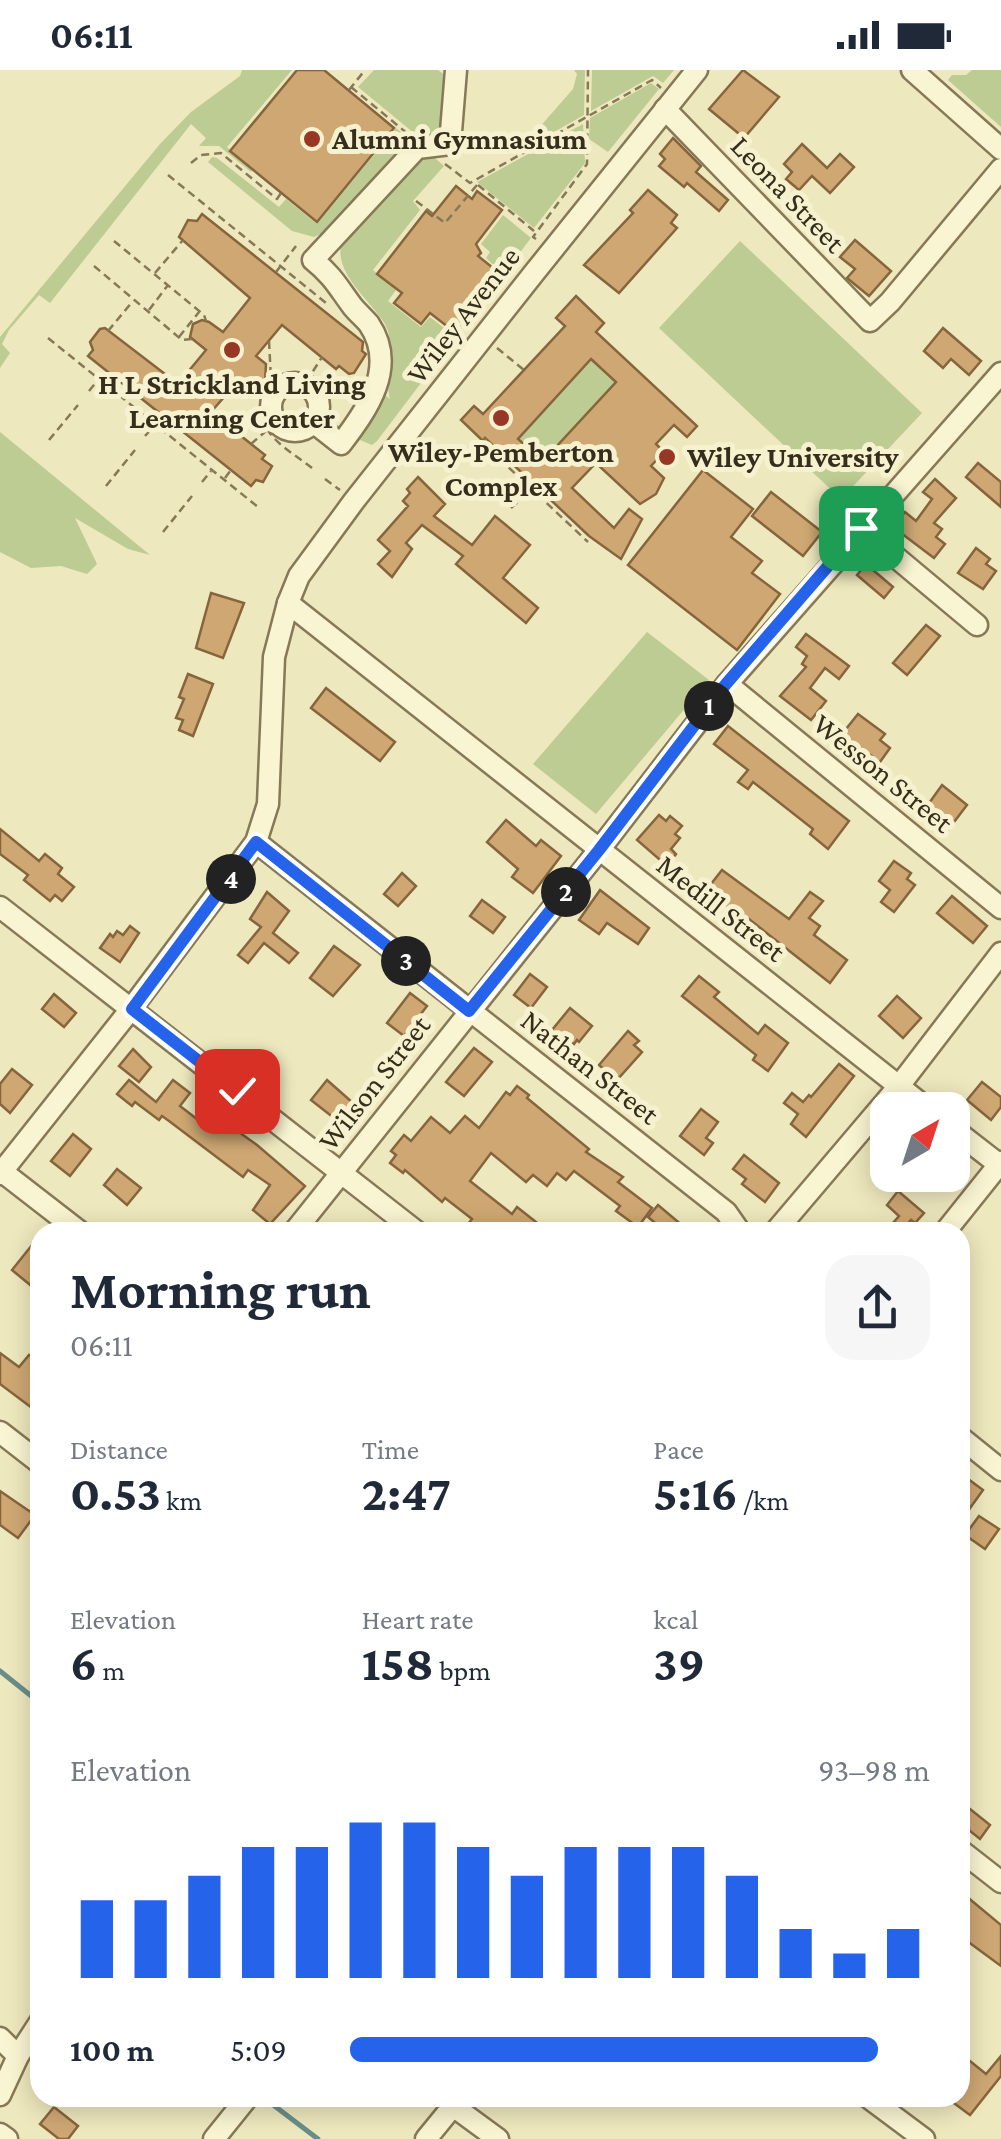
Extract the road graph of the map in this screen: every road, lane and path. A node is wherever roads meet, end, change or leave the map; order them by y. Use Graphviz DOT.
graph roads {
  1 [pos="365,70"];
  2 [pos="456,70"];
  3 [pos="588,70"];
  4 [pos="697,70"];
  5 [pos="912,70"];
  6 [pos="664,99"];
  7 [pos="588,117"];
  8 [pos="423,146"];
  9 [pos="1001,149"];
  10 [pos="191,163"];
  11 [pos="1001,169"];
  12 [pos="258,174"];
  13 [pos="168,175"];
  14 [pos="254,180"];
  15 [pos="475,183"];
  16 [pos="281,193"];
  17 [pos="416,202"];
  18 [pos="208,208"];
  19 [pos="204,215"];
  20 [pos="536,233"];
  21 [pos="182,240"];
  22 [pos="114,241"];
  23 [pos="538,241"];
  24 [pos="296,246"];
  25 [pos="94,266"];
  26 [pos="281,266"];
  27 [pos="276,272"];
  28 [pos="154,274"];
  29 [pos="168,285"];
  30 [pos="134,300"];
  31 [pos="325,302"];
  32 [pos="200,310"];
  33 [pos="148,311"];
  34 [pos="206,321"];
  35 [pos="108,331"];
  36 [pos="179,336"];
  37 [pos="48,338"];
  38 [pos="192,338"];
  39 [pos="269,340"];
  40 [pos="496,347"];
  41 [pos="270,352"];
  42 [pos="89,357"];
  43 [pos="322,357"];
  44 [pos="266,364"];
  45 [pos="82,365"];
  46 [pos="524,370"];
  47 [pos="270,371"];
  48 [pos="1001,373"];
  49 [pos="280,377"];
  50 [pos="99,379"];
  51 [pos="268,384"];
  52 [pos="248,386"];
  53 [pos="89,390"];
  54 [pos="255,390"];
  55 [pos="239,394"];
  56 [pos="262,396"];
  57 [pos="223,398"];
  58 [pos="78,405"];
  59 [pos="163,416"];
  60 [pos="313,422"];
  61 [pos="156,424"];
  62 [pos="268,430"];
  63 [pos="145,436"];
  64 [pos="486,438"];
  65 [pos="49,440"];
  66 [pos="251,444"];
  67 [pos="135,450"];
  68 [pos="312,468"];
  69 [pos="212,470"];
  70 [pos="231,470"];
  71 [pos="325,478"];
  72 [pos="224,479"];
  73 [pos="202,482"];
  74 [pos="106,486"];
  75 [pos="534,487"];
  76 [pos="345,494"];
  77 [pos="192,496"];
  78 [pos="258,507"];
  79 [pos="511,508"];
  80 [pos="861,528"];
  81 [pos="163,532"];
  82 [pos="588,542"];
  83 [pos="288,604"];
  84 [pos="978,625"];
  85 [pos="726,684"];
  86 [pos="256,842"];
  87 [pos="599,850"];
  88 [pos="0,907"];
  89 [pos="1001,908"];
  90 [pos="1001,952"];
  91 [pos="132,1009"];
  92 [pos="469,1011"];
  93 [pos="899,1086"];
  94 [pos="906,1092"];
  95 [pos="970,1142"];
  96 [pos="1000,1164"];
  97 [pos="1,1172"];
  98 [pos="342,1172"];
  99 [pos="67,1222"];
  100 [pos="302,1222"];
  101 [pos="404,1222"];
  102 [pos="733,1222"];
  103 [pos="783,1222"];
  104 [pos="954,1222"];
  105 [pos="0,1432"];
  106 [pos="970,1445"];
  107 [pos="30,1454"];
  108 [pos="1001,1470"];
  109 [pos="970,1857"];
  110 [pos="999,1876"];
  111 [pos="30,2037"];
  112 [pos="0,2038"];
  113 [pos="18,2056"];
  114 [pos="0,2094"];
  115 [pos="240,2107"];
  116 [pos="452,2107"];
  117 [pos="454,2107"];
  118 [pos="880,2107"];
  119 [pos="0,2134"];
  120 [pos="915,2136"];
  121 [pos="7,2139"];
  122 [pos="214,2139"];
  123 [pos="426,2139"];
  124 [pos="498,2139"];
  1 -- 8 [label="path"];
  2 -- 8 [label="street"];
  3 -- 7 [label="path"];
  4 -- 6 [label="street, Wiley Avenue"];
  5 -- 9 [label="street"];
  6 -- 7 [label="path"];
  6 -- 11 [label="street, Leona Street"];
  6 -- 83 [label="street, Wiley Avenue"];
  7 -- 15 [label="path"];
  7 -- 20 [label="path"];
  8 -- 15 [label="path"];
  8 -- 60 [label="street"];
  10 -- 14 [label="path"];
  12 -- 14 [label="path"];
  13 -- 18 [label="path"];
  14 -- 16 [label="path"];
  15 -- 17 [label="path"];
  15 -- 20 [label="path"];
  18 -- 19 [label="path"];
  18 -- 26 [label="path"];
  20 -- 23 [label="path"];
  21 -- 28 [label="path"];
  22 -- 28 [label="path"];
  24 -- 26 [label="path"];
  25 -- 30 [label="path"];
  26 -- 27 [label="path"];
  26 -- 31 [label="path"];
  28 -- 29 [label="path"];
  29 -- 32 [label="path"];
  29 -- 33 [label="path"];
  30 -- 33 [label="path"];
  30 -- 35 [label="path"];
  32 -- 34 [label="path"];
  32 -- 36 [label="path"];
  33 -- 36 [label="path"];
  36 -- 38 [label="path"];
  37 -- 45 [label="path"];
  39 -- 41 [label="path"];
  40 -- 46 [label="path"];
  41 -- 44 [label="path"];
  41 -- 47 [label="path"];
  42 -- 45 [label="path"];
  43 -- 49 [label="path"];
  45 -- 50 [label="path"];
  47 -- 49 [label="path"];
  47 -- 51 [label="path"];
  48 -- 80 [label="street, Wilson Street"];
  49 -- 51 [label="path"];
  50 -- 53 [label="path"];
  50 -- 61 [label="path"];
  51 -- 54 [label="path"];
  51 -- 56 [label="path"];
  52 -- 55 [label="path"];
  54 -- 55 [label="path"];
  54 -- 56 [label="path"];
  55 -- 57 [label="path"];
  56 -- 62 [label="path"];
  58 -- 65 [label="path"];
  59 -- 61 [label="path"];
  61 -- 63 [label="path"];
  61 -- 69 [label="path"];
  62 -- 66 [label="path"];
  62 -- 68 [label="path"];
  64 -- 75 [label="path"];
  67 -- 74 [label="path"];
  69 -- 72 [label="path"];
  69 -- 73 [label="path"];
  70 -- 72 [label="path"];
  71 -- 76 [label="path"];
  72 -- 78 [label="path"];
  75 -- 79 [label="path"];
  75 -- 82 [label="path"];
  77 -- 81 [label="path"];
  80 -- 84 [label="street"];
  80 -- 85 [label="street, Wilson Street"];
  83 -- 86 [label="street, Wiley Avenue"];
  83 -- 87 [label="street, Medill Street"];
  85 -- 87 [label="street, Wilson Street"];
  85 -- 89 [label="street, Wesson Street"];
  86 -- 91 [label="street"];
  86 -- 92 [label="street, Nathan Street"];
  87 -- 92 [label="street, Wilson Street"];
  87 -- 93 [label="street, Medill Street"];
  88 -- 91 [label="street"];
  90 -- 93 [label="street"];
  91 -- 97 [label="street"];
  91 -- 98 [label="street"];
  92 -- 98 [label="street, Wilson Street"];
  92 -- 102 [label="street, Nathan Street"];
  93 -- 94 [label="street, Medill Street"];
  93 -- 103 [label="street"];
  95 -- 96 [label="street"];
  96 -- 104 [label="street"];
  97 -- 99 [label="street"];
  98 -- 100 [label="street, Wilson Street"];
  98 -- 101 [label="street"];
  105 -- 107 [label="street"];
  106 -- 108 [label="street"];
  109 -- 110 [label="street"];
  111 -- 113 [label="street"];
  112 -- 113 [label="street"];
  113 -- 114 [label="street"];
  115 -- 122 [label="street"];
  116 -- 123 [label="street"];
  117 -- 124 [label="street"];
  118 -- 120 [label="street"];
  119 -- 121 [label="street"];
}
